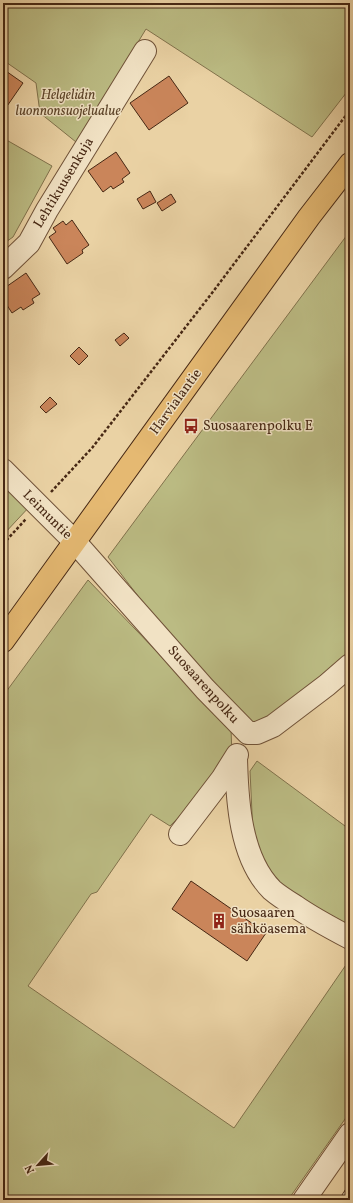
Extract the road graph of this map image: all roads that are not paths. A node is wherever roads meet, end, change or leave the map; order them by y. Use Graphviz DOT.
graph roads {
  1 [pos="144,51"];
  2 [pos="350,164"];
  3 [pos="3,268"];
  4 [pos="3,470"];
  5 [pos="75,542"];
  6 [pos="3,641"];
  7 [pos="350,665"];
  8 [pos="245,731"];
  9 [pos="236,758"];
  10 [pos="180,834"];
  11 [pos="350,938"];
  12 [pos="350,1134"];
  13 [pos="304,1200"];
  1 -- 3 [label="street, Lehtikuusenkuja"];
  2 -- 5 [label="highway, Harvialantie"];
  4 -- 5 [label="street, Leimuntie"];
  5 -- 6 [label="highway, Harvialantie"];
  5 -- 8 [label="street, Suosaarenpolku"];
  7 -- 8 [label="street, Suosaarenpolku"];
  8 -- 9 [label="street"];
  9 -- 10 [label="street"];
  9 -- 11 [label="street"];
  12 -- 13 [label="street"];
}
